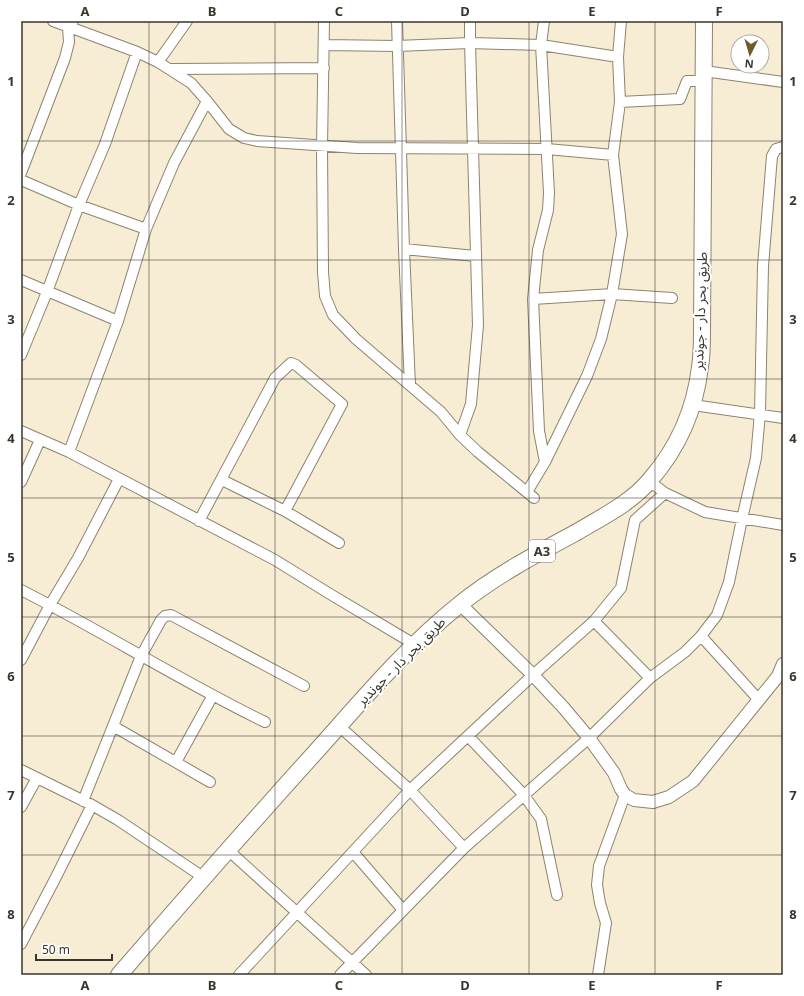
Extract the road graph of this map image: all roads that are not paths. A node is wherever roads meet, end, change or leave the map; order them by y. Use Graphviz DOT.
graph roads {
  1 [pos="53,21"];
  2 [pos="187,21"];
  3 [pos="324,21"];
  4 [pos="397,21"];
  5 [pos="470,21"];
  6 [pos="544,21"];
  7 [pos="621,21"];
  8 [pos="704,21"];
  9 [pos="71,24"];
  10 [pos="470,43"];
  11 [pos="324,45"];
  12 [pos="541,45"];
  13 [pos="397,46"];
  14 [pos="137,52"];
  15 [pos="618,57"];
  16 [pos="158,62"];
  17 [pos="324,68"];
  18 [pos="170,69"];
  19 [pos="703,76"];
  20 [pos="783,82"];
  21 [pos="207,101"];
  22 [pos="620,102"];
  23 [pos="322,146"];
  24 [pos="783,147"];
  25 [pos="401,148"];
  26 [pos="473,149"];
  27 [pos="547,149"];
  28 [pos="613,154"];
  29 [pos="21,173"];
  30 [pos="21,180"];
  31 [pos="79,205"];
  32 [pos="146,229"];
  33 [pos="404,249"];
  34 [pos="475,256"];
  35 [pos="21,280"];
  36 [pos="47,292"];
  37 [pos="612,294"];
  38 [pos="672,298"];
  39 [pos="533,299"];
  40 [pos="118,321"];
  41 [pos="21,355"];
  42 [pos="410,385"];
  43 [pos="693,405"];
  44 [pos="760,413"];
  45 [pos="783,418"];
  46 [pos="21,430"];
  47 [pos="460,435"];
  48 [pos="40,440"];
  49 [pos="69,452"];
  50 [pos="545,462"];
  51 [pos="119,479"];
  52 [pos="222,480"];
  53 [pos="649,481"];
  54 [pos="21,482"];
  55 [pos="665,492"];
  56 [pos="285,511"];
  57 [pos="742,518"];
  58 [pos="199,521"];
  59 [pos="783,525"];
  60 [pos="339,543"];
  61 [pos="21,590"];
  62 [pos="460,604"];
  63 [pos="50,605"];
  64 [pos="594,621"];
  65 [pos="701,636"];
  66 [pos="414,644"];
  67 [pos="141,656"];
  68 [pos="21,660"];
  69 [pos="783,664"];
  70 [pos="534,675"];
  71 [pos="650,678"];
  72 [pos="304,686"];
  73 [pos="213,695"];
  74 [pos="759,700"];
  75 [pos="265,722"];
  76 [pos="113,726"];
  77 [pos="339,726"];
  78 [pos="468,736"];
  79 [pos="589,738"];
  80 [pos="176,762"];
  81 [pos="21,770"];
  82 [pos="36,778"];
  83 [pos="210,782"];
  84 [pos="410,790"];
  85 [pos="523,794"];
  86 [pos="625,795"];
  87 [pos="88,803"];
  88 [pos="21,807"];
  89 [pos="464,848"];
  90 [pos="228,850"];
  91 [pos="353,852"];
  92 [pos="203,877"];
  93 [pos="557,895"];
  94 [pos="403,910"];
  95 [pos="297,912"];
  96 [pos="21,944"];
  97 [pos="352,962"];
  98 [pos="243,974"];
  99 [pos="119,975"];
  100 [pos="340,975"];
  101 [pos="366,975"];
  102 [pos="598,975"];
  1 -- 9 [label="street"];
  2 -- 16 [label="street"];
  3 -- 11 [label="street"];
  4 -- 13 [label="street"];
  5 -- 10 [label="street"];
  6 -- 12 [label="street"];
  7 -- 15 [label="street"];
  8 -- 19 [label="highway, طريق بحر دار - جوندير / A3"];
  9 -- 14 [label="street"];
  9 -- 29 [label="street"];
  10 -- 12 [label="street"];
  10 -- 13 [label="street"];
  10 -- 26 [label="street"];
  11 -- 13 [label="street"];
  11 -- 17 [label="street"];
  12 -- 15 [label="street"];
  12 -- 27 [label="street"];
  13 -- 25 [label="street"];
  14 -- 16 [label="street"];
  14 -- 31 [label="street"];
  15 -- 22 [label="street"];
  16 -- 18 [label="street"];
  17 -- 18 [label="street"];
  17 -- 23 [label="street"];
  18 -- 21 [label="street"];
  19 -- 20 [label="street"];
  19 -- 22 [label="street"];
  19 -- 43 [label="highway, طريق بحر دار - جوندير / A3"];
  21 -- 23 [label="street"];
  21 -- 32 [label="street"];
  22 -- 28 [label="street"];
  23 -- 25 [label="street"];
  23 -- 42 [label="street"];
  24 -- 44 [label="street"];
  25 -- 26 [label="street"];
  25 -- 33 [label="street"];
  26 -- 27 [label="street"];
  26 -- 34 [label="street"];
  27 -- 28 [label="street"];
  27 -- 39 [label="street"];
  28 -- 37 [label="street"];
  30 -- 31 [label="street"];
  31 -- 32 [label="street"];
  31 -- 36 [label="street"];
  32 -- 40 [label="street"];
  33 -- 34 [label="street"];
  33 -- 42 [label="street"];
  34 -- 47 [label="street"];
  35 -- 36 [label="street"];
  36 -- 40 [label="street"];
  36 -- 41 [label="street"];
  37 -- 38 [label="street"];
  37 -- 39 [label="street"];
  37 -- 50 [label="street"];
  39 -- 50 [label="street"];
  40 -- 49 [label="street"];
  42 -- 47 [label="street"];
  43 -- 44 [label="street"];
  43 -- 53 [label="highway, طريق بحر دار - جوندير / A3"];
  44 -- 45 [label="street"];
  44 -- 57 [label="street"];
  46 -- 48 [label="street"];
  47 -- 50 [label="street"];
  48 -- 49 [label="street"];
  48 -- 54 [label="street"];
  49 -- 51 [label="street"];
  51 -- 58 [label="street"];
  51 -- 63 [label="street"];
  52 -- 56 [label="street"];
  52 -- 56 [label="street"];
  52 -- 58 [label="street"];
  53 -- 55 [label="street"];
  53 -- 62 [label="highway, طريق بحر دار - جوندير / A3"];
  55 -- 57 [label="street"];
  55 -- 64 [label="street"];
  56 -- 60 [label="street"];
  57 -- 59 [label="street"];
  57 -- 65 [label="street"];
  58 -- 66 [label="street"];
  61 -- 63 [label="street"];
  62 -- 66 [label="highway, طريق بحر دار - جوندير / A3"];
  62 -- 70 [label="street"];
  63 -- 67 [label="street"];
  63 -- 68 [label="street"];
  64 -- 70 [label="street"];
  64 -- 71 [label="street"];
  65 -- 71 [label="street"];
  65 -- 74 [label="street"];
  66 -- 77 [label="highway, طريق بحر دار - جوندير / A3"];
  67 -- 72 [label="street"];
  67 -- 73 [label="street"];
  67 -- 76 [label="street"];
  69 -- 74 [label="street"];
  70 -- 78 [label="street"];
  70 -- 79 [label="street"];
  71 -- 79 [label="street"];
  73 -- 75 [label="street"];
  73 -- 80 [label="street"];
  74 -- 86 [label="street"];
  76 -- 80 [label="street"];
  76 -- 87 [label="street"];
  77 -- 84 [label="street"];
  77 -- 90 [label="highway, طريق بحر دار - جوندير / A3"];
  78 -- 84 [label="street"];
  78 -- 85 [label="street"];
  79 -- 85 [label="street"];
  79 -- 86 [label="street"];
  80 -- 83 [label="street"];
  81 -- 82 [label="street"];
  82 -- 87 [label="street"];
  82 -- 88 [label="street"];
  84 -- 89 [label="street"];
  84 -- 91 [label="street"];
  85 -- 89 [label="street"];
  85 -- 93 [label="street"];
  86 -- 102 [label="street"];
  87 -- 92 [label="street"];
  87 -- 96 [label="street"];
  89 -- 94 [label="street"];
  90 -- 92 [label="highway, طريق بحر دار - جوندير / A3"];
  90 -- 95 [label="street"];
  91 -- 94 [label="street"];
  91 -- 95 [label="street"];
  92 -- 99 [label="highway, طريق بحر دار - جوندير / A3"];
  94 -- 97 [label="street"];
  95 -- 97 [label="street"];
  95 -- 98 [label="street"];
  97 -- 100 [label="street"];
  97 -- 101 [label="street"];
}
